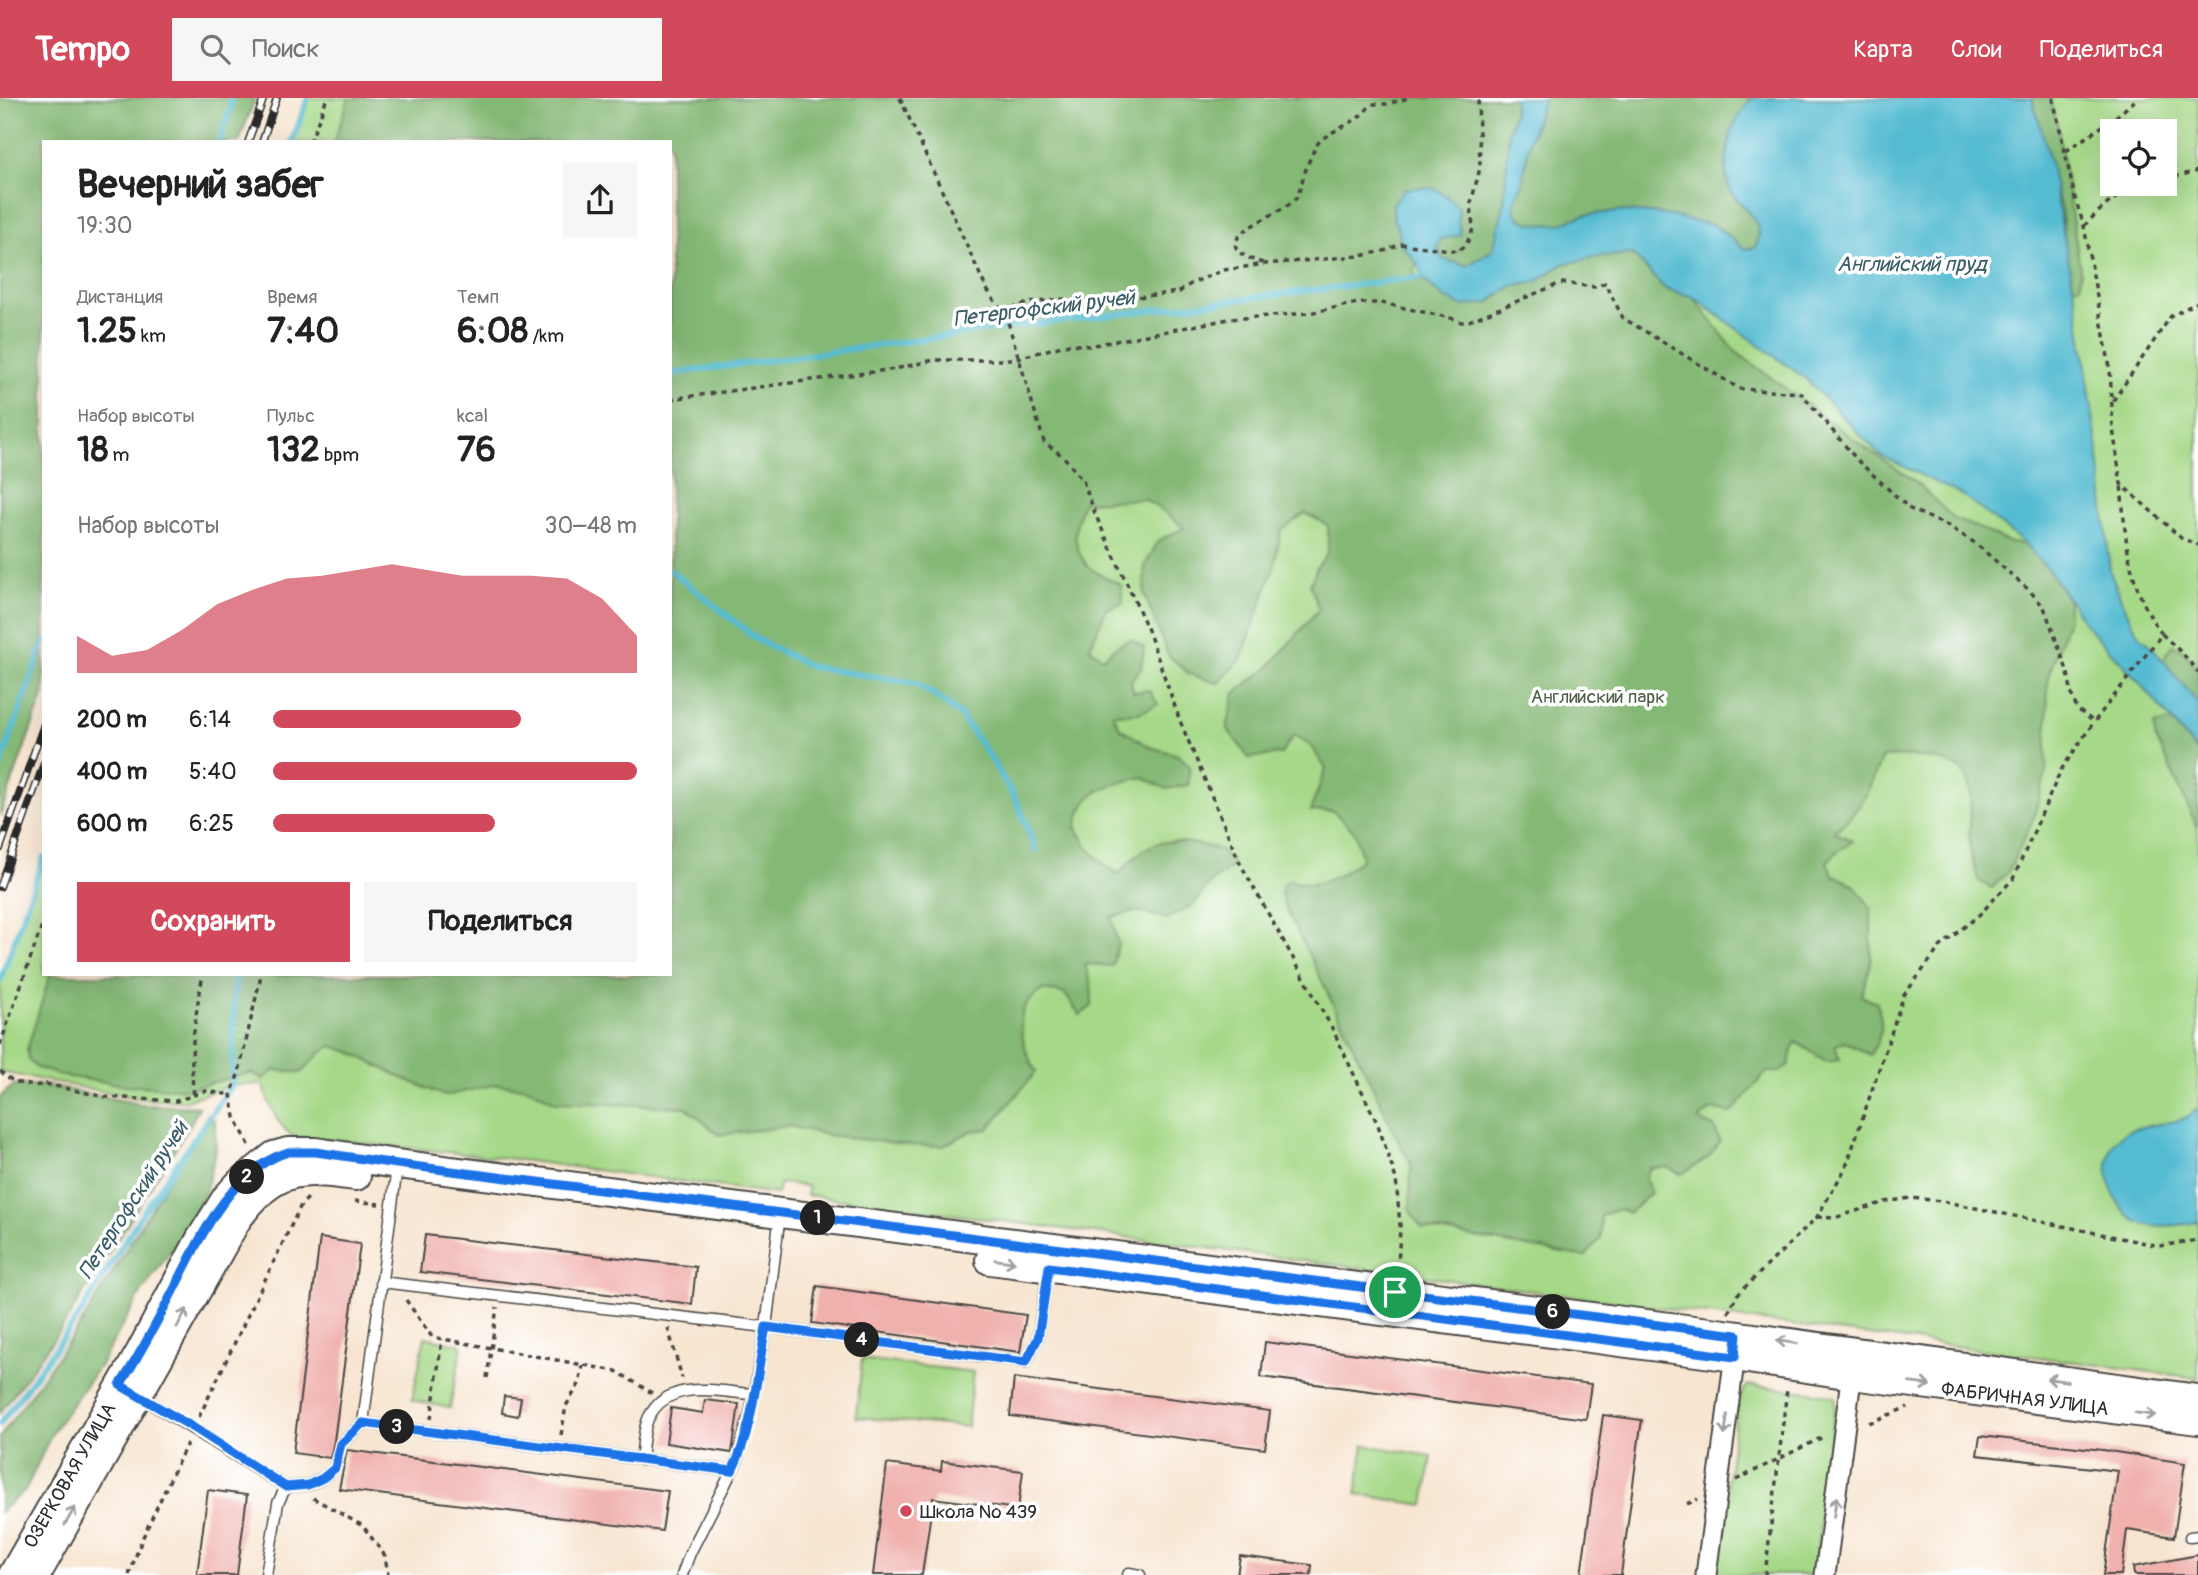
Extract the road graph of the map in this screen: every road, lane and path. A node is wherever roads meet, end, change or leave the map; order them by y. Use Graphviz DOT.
graph roads {
  1 [pos="327,98"];
  2 [pos="900,98"];
  3 [pos="1408,98"];
  4 [pos="1478,98"];
  5 [pos="2053,98"];
  6 [pos="2138,98"];
  7 [pos="311,140"];
  8 [pos="2066,151"];
  9 [pos="2198,171"];
  10 [pos="2177,176"];
  11 [pos="2119,196"];
  12 [pos="2084,226"];
  13 [pos="1265,264"];
  14 [pos="2198,302"];
  15 [pos="1002,312"];
  16 [pos="1018,358"];
  17 [pos="672,400"];
  18 [pos="2111,403"];
  19 [pos="2121,484"];
  20 [pos="2198,545"];
  21 [pos="2162,634"];
  22 [pos="2198,672"];
  23 [pos="2094,722"];
  24 [pos="42,926"];
  25 [pos="203,976"];
  26 [pos="261,976"];
  27 [pos="0,1045"];
  28 [pos="0,1070"];
  29 [pos="229,1094"];
  30 [pos="194,1095"];
  31 [pos="265,1174"];
  32 [pos="394,1184"];
  33 [pos="320,1196"];
  34 [pos="344,1199"];
  35 [pos="1816,1217"];
  36 [pos="779,1222"];
  37 [pos="2198,1240"];
  38 [pos="1050,1258"];
  39 [pos="381,1282"];
  40 [pos="394,1284"];
  41 [pos="1395,1292"];
  42 [pos="499,1296"];
  43 [pos="665,1315"];
  44 [pos="766,1327"];
  45 [pos="1732,1338"];
  46 [pos="442,1339"];
  47 [pos="492,1348"];
  48 [pos="1853,1364"];
  49 [pos="583,1365"];
  50 [pos="487,1378"];
  51 [pos="1787,1385"];
  52 [pos="685,1389"];
  53 [pos="129,1390"];
  54 [pos="753,1394"];
  55 [pos="662,1399"];
  56 [pos="2198,1399"];
  57 [pos="1917,1404"];
  58 [pos="2198,1420"];
  59 [pos="363,1423"];
  60 [pos="1869,1423"];
  61 [pos="194,1428"];
  62 [pos="429,1432"];
  63 [pos="1826,1435"];
  64 [pos="558,1449"];
  65 [pos="1779,1459"];
  66 [pos="641,1460"];
  67 [pos="732,1471"];
  68 [pos="1726,1485"];
  69 [pos="286,1487"];
  70 [pos="13,1575"];
  71 [pos="36,1575"];
  72 [pos="129,1575"];
  73 [pos="266,1575"];
  74 [pos="388,1575"];
  75 [pos="682,1575"];
  76 [pos="1128,1575"];
  77 [pos="1140,1575"];
  78 [pos="1706,1575"];
  79 [pos="1765,1575"];
  80 [pos="1825,1575"];
  1 -- 7 [label="path"];
  2 -- 15 [label="path"];
  3 -- 13 [label="path"];
  4 -- 13 [label="path"];
  5 -- 8 [label="path"];
  6 -- 8 [label="path"];
  8 -- 12 [label="path"];
  9 -- 10 [label="path"];
  11 -- 12 [label="path"];
  12 -- 18 [label="path"];
  13 -- 15 [label="path"];
  14 -- 18 [label="path"];
  15 -- 16 [label="path"];
  16 -- 17 [label="path"];
  16 -- 23 [label="path"];
  16 -- 41 [label="path"];
  18 -- 19 [label="path"];
  19 -- 20 [label="path"];
  19 -- 21 [label="path"];
  21 -- 22 [label="path"];
  21 -- 23 [label="path"];
  23 -- 35 [label="path"];
  24 -- 27 [label="path"];
  25 -- 30 [label="path"];
  26 -- 29 [label="path"];
  28 -- 30 [label="path"];
  29 -- 30 [label="path"];
  29 -- 31 [label="path"];
  31 -- 32 [label="street"];
  31 -- 53 [label="street, ОЗЕРКОВАЯ УЛИЦА"];
  32 -- 34 [label="path"];
  32 -- 36 [label="street"];
  32 -- 39 [label="lane"];
  33 -- 61 [label="path"];
  35 -- 37 [label="path"];
  35 -- 45 [label="path"];
  36 -- 38 [label="street"];
  36 -- 44 [label="lane"];
  38 -- 41 [label="street"];
  38 -- 44 [label="lane"];
  38 -- 45 [label="street"];
  39 -- 40 [label="lane"];
  39 -- 59 [label="lane"];
  40 -- 42 [label="lane"];
  40 -- 46 [label="path"];
  41 -- 45 [label="street"];
  42 -- 43 [label="lane"];
  42 -- 47 [label="path"];
  43 -- 44 [label="lane"];
  43 -- 52 [label="path"];
  44 -- 54 [label="lane"];
  45 -- 48 [label="street"];
  45 -- 78 [label="street, one-way"];
  46 -- 47 [label="path"];
  46 -- 62 [label="path"];
  47 -- 49 [label="path"];
  47 -- 50 [label="path"];
  56 -- 48 [label="street, ФАБРИЧНАЯ УЛИЦА, one-way"];
  48 -- 58 [label="street, ФАБРИЧНАЯ УЛИЦА, one-way"];
  80 -- 48 [label="street, one-way"];
  49 -- 55 [label="path"];
  49 -- 64 [label="path"];
  51 -- 65 [label="path"];
  52 -- 54 [label="lane"];
  52 -- 55 [label="lane"];
  53 -- 61 [label="lane"];
  53 -- 70 [label="street, ОЗЕРКОВАЯ УЛИЦА"];
  71 -- 53 [label="street, ОЗЕРКОВАЯ УЛИЦА, one-way"];
  54 -- 67 [label="lane"];
  55 -- 66 [label="lane"];
  57 -- 60 [label="path"];
  59 -- 62 [label="lane"];
  59 -- 69 [label="lane"];
  61 -- 69 [label="lane"];
  61 -- 72 [label="path"];
  62 -- 64 [label="lane"];
  63 -- 65 [label="path"];
  64 -- 66 [label="lane"];
  65 -- 68 [label="path"];
  65 -- 79 [label="path"];
  66 -- 67 [label="lane"];
  67 -- 75 [label="lane"];
  69 -- 73 [label="lane"];
  69 -- 74 [label="path"];
  76 -- 77 [label="lane"];
}
